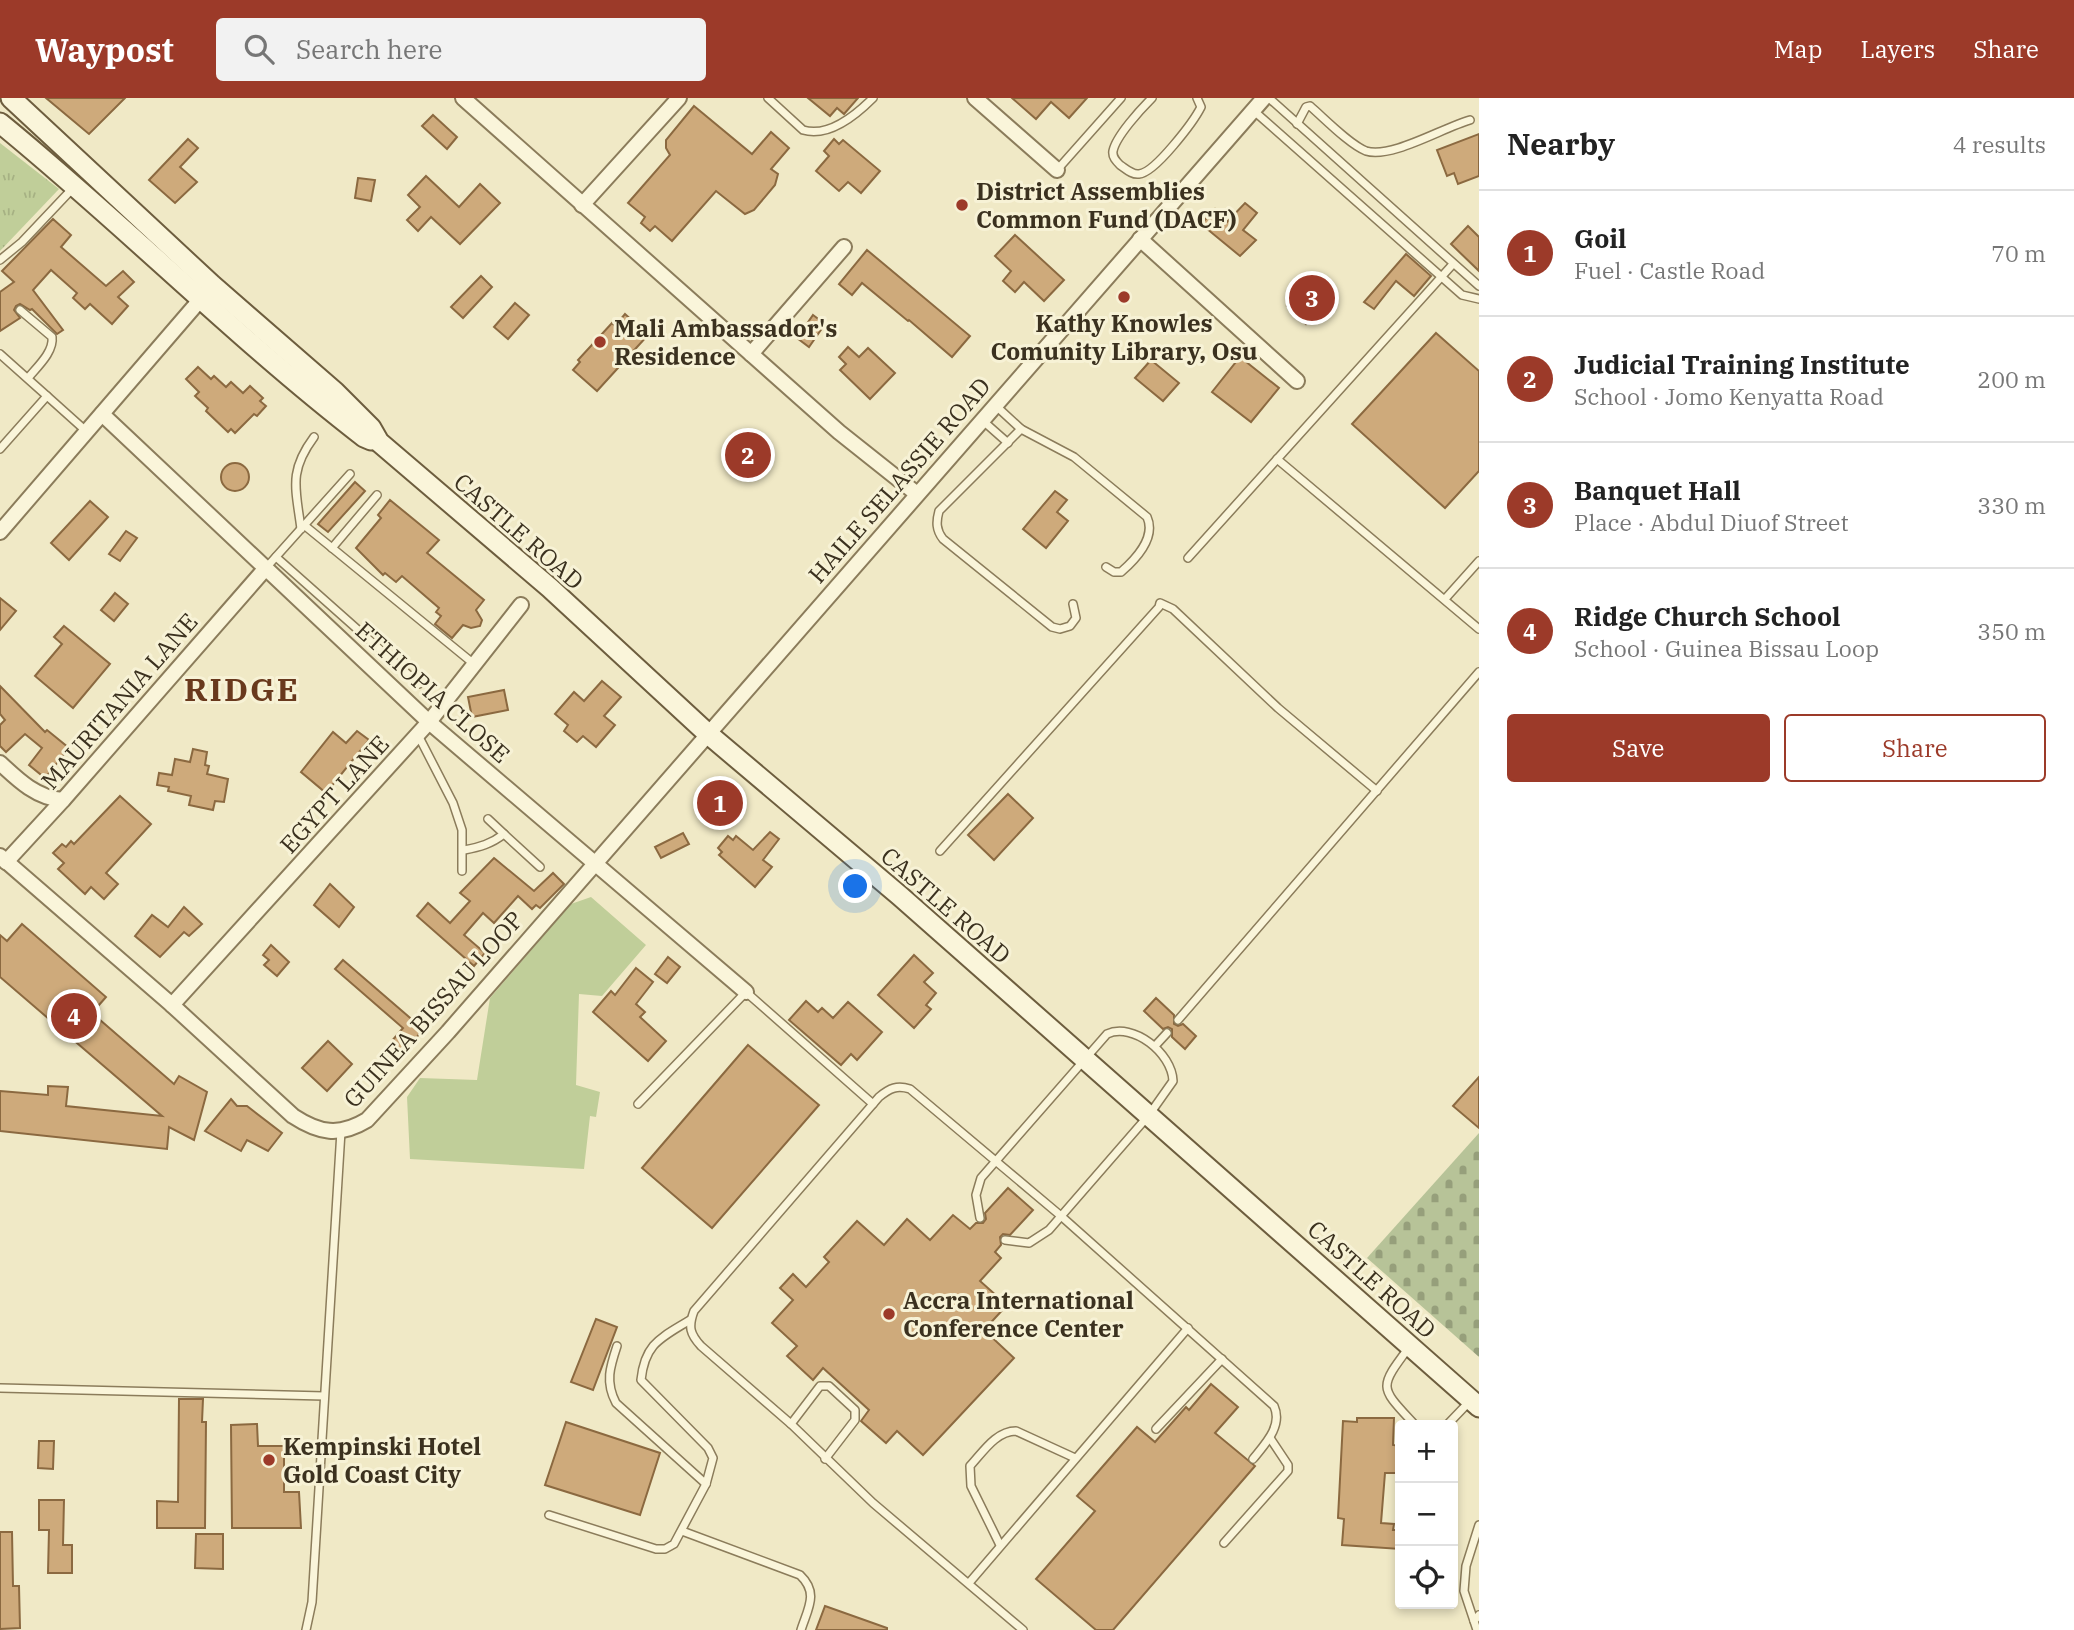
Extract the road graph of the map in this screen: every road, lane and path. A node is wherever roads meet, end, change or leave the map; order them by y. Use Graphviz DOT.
graph roads {
  1 [pos="11,98"];
  2 [pos="463,98"];
  3 [pos="679,98"];
  4 [pos="768,98"];
  5 [pos="873,98"];
  6 [pos="975,98"];
  7 [pos="1121,98"];
  8 [pos="1152,98"];
  9 [pos="1196,98"];
  10 [pos="1266,98"];
  11 [pos="1253,110"];
  12 [pos="1470,120"];
  13 [pos="0,123"];
  14 [pos="1297,124"];
  15 [pos="1057,170"];
  16 [pos="74,187"];
  17 [pos="582,205"];
  18 [pos="1398,214"];
  19 [pos="1387,228"];
  20 [pos="1140,239"];
  21 [pos="844,247"];
  22 [pos="0,260"];
  23 [pos="1453,264"];
  24 [pos="1441,277"];
  25 [pos="1479,286"];
  26 [pos="1479,299"];
  27 [pos="200,300"];
  28 [pos="20,310"];
  29 [pos="0,355"];
  30 [pos="751,355"];
  31 [pos="28,378"];
  32 [pos="1297,381"];
  33 [pos="47,396"];
  34 [pos="995,405"];
  35 [pos="102,414"];
  36 [pos="982,420"];
  37 [pos="1021,429"];
  38 [pos="86,431"];
  39 [pos="314,437"];
  40 [pos="379,442"];
  41 [pos="1008,443"];
  42 [pos="0,449"];
  43 [pos="1278,459"];
  44 [pos="350,474"];
  45 [pos="917,494"];
  46 [pos="377,495"];
  47 [pos="303,527"];
  48 [pos="0,532"];
  49 [pos="332,548"];
  50 [pos="276,557"];
  51 [pos="1188,558"];
  52 [pos="1479,561"];
  53 [pos="1106,567"];
  54 [pos="265,569"];
  55 [pos="1445,599"];
  56 [pos="1073,604"];
  57 [pos="521,605"];
  58 [pos="1479,629"];
  59 [pos="475,665"];
  60 [pos="1479,672"];
  61 [pos="419,684"];
  62 [pos="429,722"];
  63 [pos="707,733"];
  64 [pos="418,735"];
  65 [pos="0,764"];
  66 [pos="1377,791"];
  67 [pos="63,800"];
  68 [pos="488,819"];
  69 [pos="503,834"];
  70 [pos="464,850"];
  71 [pos="940,851"];
  72 [pos="3,859"];
  73 [pos="593,864"];
  74 [pos="540,867"];
  75 [pos="463,871"];
  76 [pos="746,992"];
  77 [pos="172,1006"];
  78 [pos="1178,1020"];
  79 [pos="1167,1033"];
  80 [pos="1155,1046"];
  81 [pos="1084,1059"];
  82 [pos="638,1104"];
  83 [pos="873,1104"];
  84 [pos="1150,1115"];
  85 [pos="341,1131"];
  86 [pos="995,1160"];
  87 [pos="1061,1216"];
  88 [pos="980,1218"];
  89 [pos="1005,1240"];
  90 [pos="690,1320"];
  91 [pos="1188,1328"];
  92 [pos="617,1346"];
  93 [pos="1410,1346"];
  94 [pos="1222,1359"];
  95 [pos="0,1388"];
  96 [pos="324,1396"];
  97 [pos="1475,1403"];
  98 [pos="1410,1420"];
  99 [pos="1453,1420"];
  100 [pos="791,1424"];
  101 [pos="1156,1429"];
  102 [pos="1270,1438"];
  103 [pos="1075,1458"];
  104 [pos="825,1459"];
  105 [pos="1253,1459"];
  106 [pos="706,1484"];
  107 [pos="549,1516"];
  108 [pos="1479,1525"];
  109 [pos="682,1531"];
  110 [pos="1224,1543"];
  111 [pos="1000,1545"];
  112 [pos="969,1583"];
  113 [pos="1476,1618"];
  114 [pos="306,1630"];
  115 [pos="801,1630"];
  116 [pos="1023,1630"];
  117 [pos="1477,1630"];
  1 -- 40 [label="main road, CASTLE ROAD"];
  2 -- 17 [label="street"];
  3 -- 17 [label="street"];
  4 -- 5 [label="lane"];
  6 -- 15 [label="street"];
  7 -- 15 [label="lane"];
  8 -- 9 [label="lane"];
  10 -- 11 [label="street, HAILE SELASSIE ROAD"];
  10 -- 14 [label="lane"];
  11 -- 19 [label="lane"];
  11 -- 20 [label="street, HAILE SELASSIE ROAD"];
  12 -- 14 [label="lane"];
  13 -- 16 [label="main road, CASTLE ROAD"];
  14 -- 18 [label="lane"];
  16 -- 22 [label="lane"];
  16 -- 27 [label="main road, CASTLE ROAD"];
  17 -- 30 [label="street"];
  18 -- 19 [label="lane"];
  18 -- 23 [label="lane"];
  19 -- 24 [label="lane"];
  20 -- 32 [label="street"];
  20 -- 34 [label="street, HAILE SELASSIE ROAD"];
  21 -- 30 [label="street"];
  23 -- 24 [label="lane"];
  23 -- 25 [label="lane"];
  24 -- 26 [label="lane"];
  24 -- 43 [label="lane"];
  27 -- 35 [label="street"];
  27 -- 40 [label="main road, CASTLE ROAD"];
  28 -- 31 [label="lane"];
  29 -- 31 [label="lane"];
  30 -- 45 [label="street"];
  31 -- 33 [label="lane"];
  33 -- 38 [label="lane"];
  33 -- 42 [label="lane"];
  34 -- 36 [label="street, HAILE SELASSIE ROAD"];
  34 -- 37 [label="lane"];
  35 -- 38 [label="street"];
  35 -- 54 [label="street, ETHIOPIA CLOSE"];
  36 -- 41 [label="lane"];
  36 -- 45 [label="street, HAILE SELASSIE ROAD"];
  37 -- 41 [label="lane"];
  37 -- 53 [label="lane"];
  38 -- 48 [label="street"];
  39 -- 47 [label="lane"];
  40 -- 63 [label="main road, CASTLE ROAD"];
  41 -- 56 [label="lane"];
  43 -- 51 [label="lane"];
  43 -- 55 [label="lane"];
  44 -- 47 [label="lane"];
  45 -- 63 [label="street, HAILE SELASSIE ROAD"];
  46 -- 49 [label="lane"];
  47 -- 49 [label="lane"];
  47 -- 50 [label="lane"];
  49 -- 59 [label="lane"];
  50 -- 54 [label="lane"];
  50 -- 61 [label="lane"];
  52 -- 55 [label="lane"];
  54 -- 62 [label="street, ETHIOPIA CLOSE"];
  54 -- 67 [label="street, MAURITANIA LANE"];
  55 -- 58 [label="lane"];
  57 -- 59 [label="street, EGYPT LANE"];
  59 -- 62 [label="street, EGYPT LANE"];
  60 -- 66 [label="lane"];
  62 -- 64 [label="street, EGYPT LANE"];
  62 -- 73 [label="street, ETHIOPIA CLOSE"];
  63 -- 73 [label="street, GUINEA BISSAU LOOP"];
  63 -- 81 [label="main road, CASTLE ROAD"];
  64 -- 70 [label="lane"];
  64 -- 77 [label="street, EGYPT LANE"];
  65 -- 67 [label="street"];
  66 -- 71 [label="lane"];
  66 -- 78 [label="lane"];
  67 -- 72 [label="street, MAURITANIA LANE"];
  68 -- 69 [label="lane"];
  69 -- 70 [label="lane"];
  69 -- 74 [label="lane"];
  70 -- 75 [label="lane"];
  72 -- 77 [label="street, GUINEA BISSAU LOOP"];
  73 -- 76 [label="street, ETHIOPIA CLOSE"];
  73 -- 85 [label="street, GUINEA BISSAU LOOP"];
  76 -- 82 [label="lane"];
  76 -- 83 [label="lane"];
  77 -- 85 [label="street, GUINEA BISSAU LOOP"];
  79 -- 80 [label="lane"];
  80 -- 81 [label="lane"];
  80 -- 84 [label="lane"];
  81 -- 84 [label="main road, CASTLE ROAD"];
  81 -- 86 [label="lane"];
  83 -- 86 [label="lane"];
  83 -- 90 [label="lane"];
  84 -- 87 [label="lane"];
  84 -- 93 [label="main road, CASTLE ROAD"];
  85 -- 96 [label="lane"];
  86 -- 87 [label="lane"];
  86 -- 88 [label="lane"];
  87 -- 89 [label="lane"];
  87 -- 91 [label="lane"];
  90 -- 100 [label="lane"];
  90 -- 106 [label="lane"];
  91 -- 94 [label="lane"];
  91 -- 103 [label="lane"];
  92 -- 106 [label="lane"];
  93 -- 97 [label="main road, CASTLE ROAD"];
  93 -- 98 [label="lane"];
  94 -- 101 [label="lane"];
  94 -- 102 [label="lane"];
  95 -- 96 [label="lane"];
  96 -- 114 [label="lane"];
  97 -- 99 [label="lane"];
  100 -- 104 [label="lane"];
  100 -- 104 [label="lane"];
  102 -- 105 [label="lane"];
  102 -- 110 [label="lane"];
  103 -- 111 [label="lane"];
  103 -- 111 [label="lane"];
  104 -- 112 [label="lane"];
  106 -- 109 [label="lane"];
  107 -- 109 [label="lane"];
  108 -- 113 [label="lane"];
  109 -- 115 [label="lane"];
  111 -- 112 [label="lane"];
  112 -- 116 [label="lane"];
  113 -- 117 [label="lane"];
}
